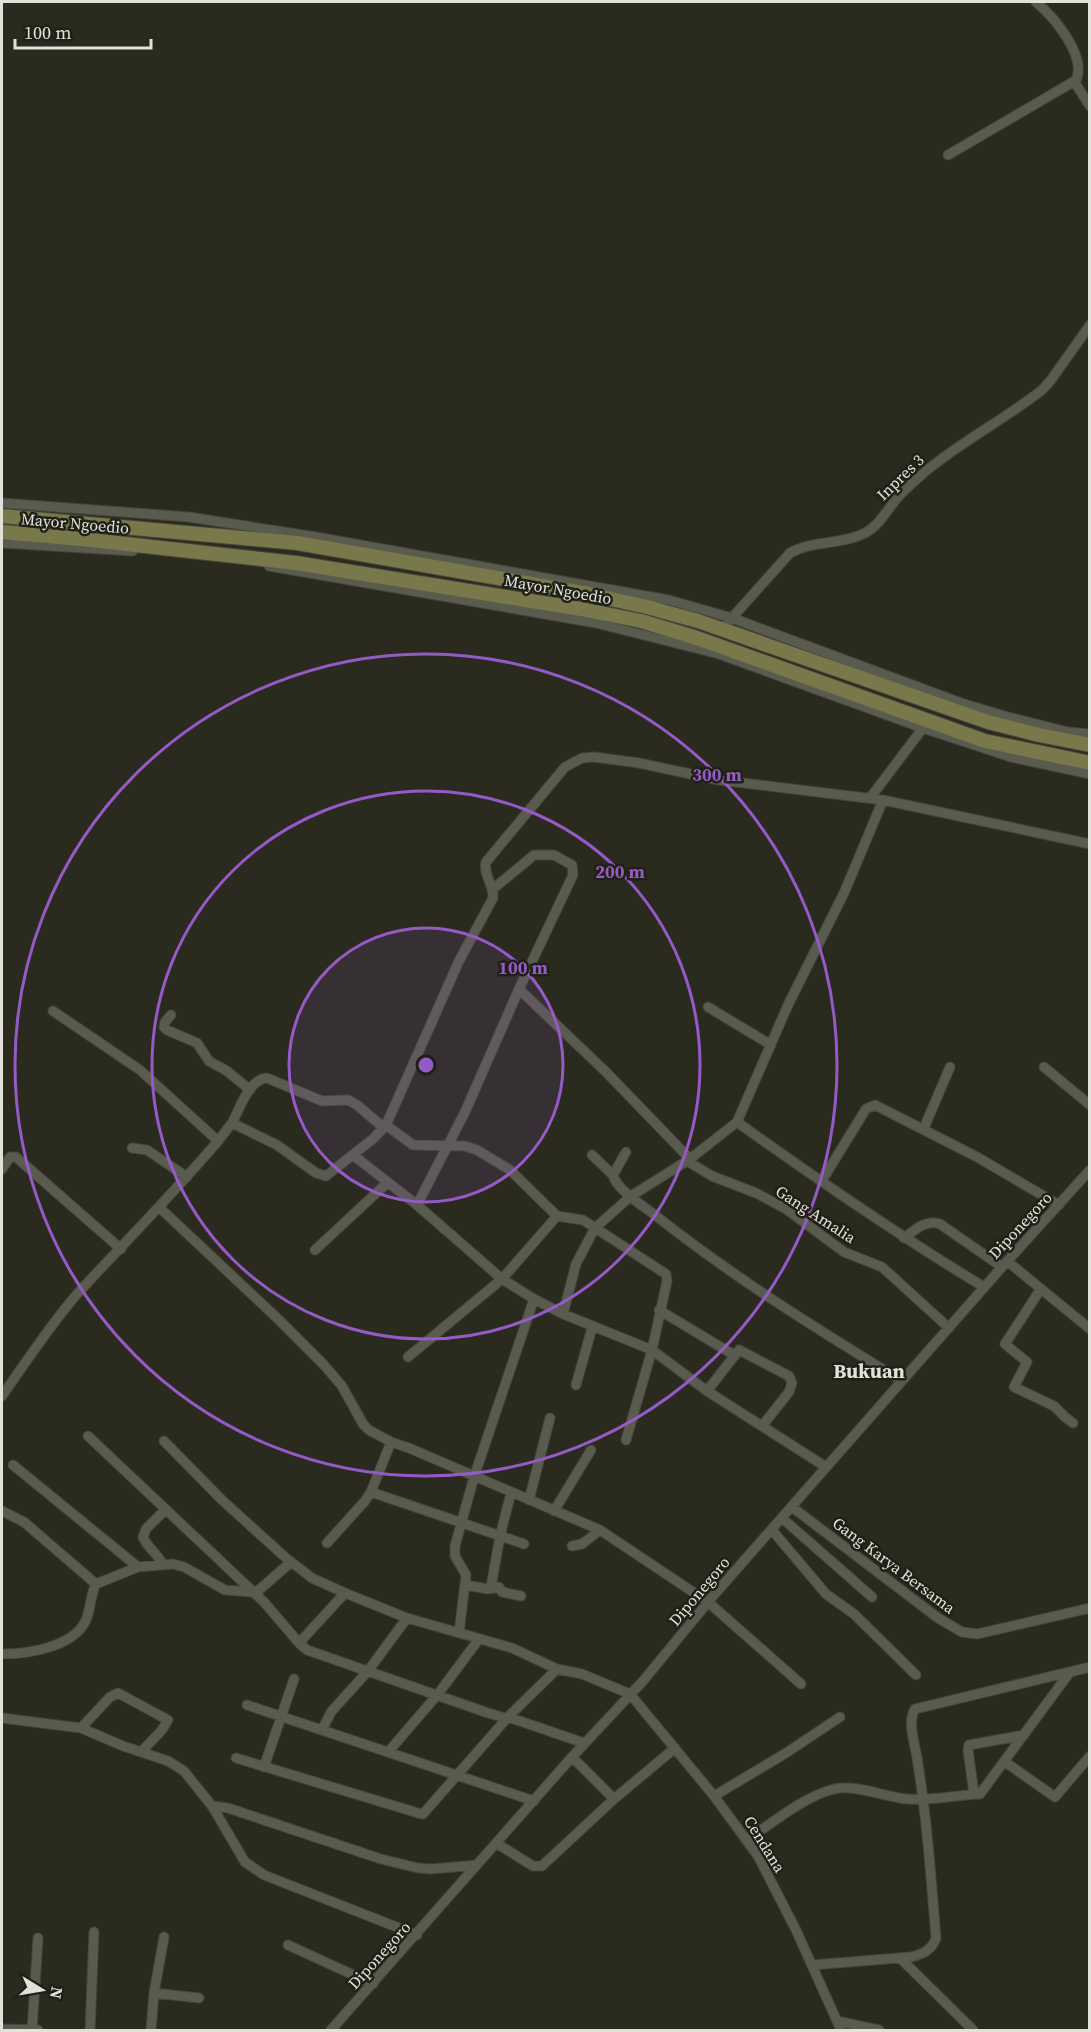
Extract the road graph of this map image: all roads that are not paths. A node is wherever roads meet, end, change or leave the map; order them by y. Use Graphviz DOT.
graph roads {
  1 [pos="1036,2"];
  2 [pos="1075,82"];
  3 [pos="1089,106"];
  4 [pos="948,155"];
  5 [pos="1089,325"];
  6 [pos="2,503"];
  7 [pos="2,516"];
  8 [pos="2,532"];
  9 [pos="2,543"];
  10 [pos="732,618"];
  11 [pos="722,629"];
  12 [pos="1089,734"];
  13 [pos="918,736"];
  14 [pos="1089,745"];
  15 [pos="1089,763"];
  16 [pos="1089,774"];
  17 [pos="870,798"];
  18 [pos="883,800"];
  19 [pos="1089,843"];
  20 [pos="493,889"];
  21 [pos="519,989"];
  22 [pos="708,1006"];
  23 [pos="53,1011"];
  24 [pos="171,1015"];
  25 [pos="771,1045"];
  26 [pos="950,1067"];
  27 [pos="1044,1067"];
  28 [pos="250,1090"];
  29 [pos="1089,1106"];
  30 [pos="737,1122"];
  31 [pos="232,1123"];
  32 [pos="385,1126"];
  33 [pos="924,1128"];
  34 [pos="218,1141"];
  35 [pos="448,1145"];
  36 [pos="132,1148"];
  37 [pos="626,1152"];
  38 [pos="353,1155"];
  39 [pos="592,1155"];
  40 [pos="688,1160"];
  41 [pos="2,1169"];
  42 [pos="1089,1170"];
  43 [pos="613,1175"];
  44 [pos="187,1177"];
  45 [pos="822,1182"];
  46 [pos="387,1183"];
  47 [pos="631,1196"];
  48 [pos="417,1205"];
  49 [pos="1059,1205"];
  50 [pos="160,1208"];
  51 [pos="557,1216"];
  52 [pos="595,1228"];
  53 [pos="904,1238"];
  54 [pos="121,1249"];
  55 [pos="315,1250"];
  56 [pos="1004,1264"];
  57 [pos="502,1279"];
  58 [pos="984,1287"];
  59 [pos="1040,1290"];
  60 [pos="534,1299"];
  61 [pos="659,1310"];
  62 [pos="563,1314"];
  63 [pos="592,1328"];
  64 [pos="949,1328"];
  65 [pos="1089,1329"];
  66 [pos="652,1350"];
  67 [pos="734,1355"];
  68 [pos="408,1357"];
  69 [pos="902,1381"];
  70 [pos="576,1385"];
  71 [pos="707,1391"];
  72 [pos="2,1396"];
  73 [pos="550,1418"];
  74 [pos="1073,1423"];
  75 [pos="762,1426"];
  76 [pos="88,1436"];
  77 [pos="626,1440"];
  78 [pos="164,1441"];
  79 [pos="391,1442"];
  80 [pos="591,1450"];
  81 [pos="13,1464"];
  82 [pos="826,1467"];
  83 [pos="474,1477"];
  84 [pos="371,1492"];
  85 [pos="511,1493"];
  86 [pos="529,1500"];
  87 [pos="792,1506"];
  88 [pos="165,1510"];
  89 [pos="2,1511"];
  90 [pos="554,1511"];
  91 [pos="782,1518"];
  92 [pos="462,1523"];
  93 [pos="600,1530"];
  94 [pos="772,1530"];
  95 [pos="500,1536"];
  96 [pos="327,1543"];
  97 [pos="524,1544"];
  98 [pos="572,1546"];
  99 [pos="291,1562"];
  100 [pos="162,1564"];
  101 [pos="138,1567"];
  102 [pos="96,1584"];
  103 [pos="465,1585"];
  104 [pos="491,1587"];
  105 [pos="252,1592"];
  106 [pos="345,1593"];
  107 [pos="521,1596"];
  108 [pos="872,1597"];
  109 [pos="708,1602"];
  110 [pos="1089,1608"];
  111 [pos="406,1618"];
  112 [pos="459,1633"];
  113 [pos="479,1639"];
  114 [pos="299,1643"];
  115 [pos="2,1654"];
  116 [pos="1089,1667"];
  117 [pos="557,1669"];
  118 [pos="368,1671"];
  119 [pos="1070,1672"];
  120 [pos="916,1675"];
  121 [pos="294,1679"];
  122 [pos="801,1684"];
  123 [pos="438,1694"];
  124 [pos="630,1694"];
  125 [pos="248,1705"];
  126 [pos="280,1716"];
  127 [pos="508,1717"];
  128 [pos="840,1717"];
  129 [pos="2,1718"];
  130 [pos="81,1728"];
  131 [pos="322,1730"];
  132 [pos="1024,1735"];
  133 [pos="584,1743"];
  134 [pos="675,1748"];
  135 [pos="389,1751"];
  136 [pos="141,1752"];
  137 [pos="1089,1756"];
  138 [pos="572,1757"];
  139 [pos="236,1758"];
  140 [pos="1005,1762"];
  141 [pos="264,1767"];
  142 [pos="458,1775"];
  143 [pos="974,1794"];
  144 [pos="714,1796"];
  145 [pos="615,1799"];
  146 [pos="924,1800"];
  147 [pos="534,1801"];
  148 [pos="212,1806"];
  149 [pos="747,1840"];
  150 [pos="496,1843"];
  151 [pos="477,1865"];
  152 [pos="94,1932"];
  153 [pos="417,1935"];
  154 [pos="164,1937"];
  155 [pos="38,1938"];
  156 [pos="288,1945"];
  157 [pos="901,1959"];
  158 [pos="812,1965"];
  159 [pos="373,1984"];
  160 [pos="154,1993"];
  161 [pos="199,1998"];
  162 [pos="837,2021"];
  163 [pos="2,2029"];
  164 [pos="32,2030"];
  165 [pos="38,2031"];
  166 [pos="90,2031"];
  167 [pos="151,2031"];
  168 [pos="332,2031"];
  169 [pos="841,2031"];
  170 [pos="879,2031"];
  171 [pos="974,2031"];
  1 -- 2 [label="street"];
  2 -- 3 [label="street"];
  2 -- 4 [label="street"];
  5 -- 10 [label="street, Inpres 3"];
  6 -- 10 [label="street"];
  7 -- 11 [label="street, Mayor Ngoedio"];
  8 -- 15 [label="street, Mayor Ngoedio"];
  9 -- 13 [label="street"];
  10 -- 11 [label="street, Inpres 3"];
  10 -- 12 [label="street"];
  11 -- 14 [label="street, Mayor Ngoedio"];
  13 -- 16 [label="street"];
  13 -- 17 [label="street"];
  17 -- 18 [label="street"];
  17 -- 20 [label="street"];
  18 -- 19 [label="street"];
  18 -- 25 [label="street"];
  20 -- 21 [label="street"];
  20 -- 32 [label="street"];
  21 -- 35 [label="street"];
  21 -- 40 [label="street, Gang Amalia"];
  22 -- 25 [label="street"];
  23 -- 34 [label="street"];
  24 -- 28 [label="street"];
  25 -- 30 [label="street"];
  26 -- 33 [label="street"];
  27 -- 29 [label="street"];
  28 -- 31 [label="street"];
  28 -- 32 [label="street"];
  30 -- 40 [label="street"];
  30 -- 45 [label="street"];
  31 -- 34 [label="street"];
  31 -- 38 [label="street"];
  32 -- 35 [label="street"];
  32 -- 38 [label="street"];
  33 -- 45 [label="street"];
  33 -- 49 [label="street"];
  34 -- 44 [label="street"];
  35 -- 48 [label="street"];
  35 -- 51 [label="street"];
  36 -- 44 [label="street"];
  37 -- 43 [label="street"];
  38 -- 46 [label="street"];
  39 -- 43 [label="street"];
  40 -- 47 [label="street"];
  40 -- 64 [label="street, Gang Amalia"];
  41 -- 54 [label="street"];
  42 -- 49 [label="street, Diponegoro"];
  43 -- 47 [label="street"];
  44 -- 50 [label="street"];
  45 -- 53 [label="street"];
  46 -- 48 [label="street"];
  46 -- 55 [label="street"];
  47 -- 52 [label="street"];
  47 -- 69 [label="street"];
  48 -- 57 [label="street"];
  49 -- 56 [label="street, Diponegoro"];
  50 -- 54 [label="street"];
  50 -- 79 [label="street"];
  51 -- 52 [label="street"];
  51 -- 57 [label="street"];
  52 -- 61 [label="street"];
  52 -- 62 [label="street"];
  53 -- 56 [label="street"];
  53 -- 58 [label="street"];
  54 -- 72 [label="street"];
  56 -- 58 [label="street, Diponegoro"];
  56 -- 59 [label="street"];
  57 -- 60 [label="street"];
  57 -- 68 [label="street"];
  58 -- 64 [label="street, Diponegoro"];
  59 -- 65 [label="street"];
  59 -- 74 [label="street"];
  60 -- 62 [label="street"];
  60 -- 83 [label="street"];
  61 -- 66 [label="street"];
  61 -- 67 [label="street"];
  62 -- 63 [label="street"];
  63 -- 66 [label="street"];
  63 -- 70 [label="street"];
  64 -- 69 [label="street, Diponegoro"];
  66 -- 71 [label="street"];
  66 -- 77 [label="street"];
  67 -- 71 [label="street"];
  67 -- 75 [label="street"];
  69 -- 82 [label="street, Diponegoro"];
  71 -- 75 [label="street"];
  73 -- 86 [label="street"];
  75 -- 82 [label="street"];
  76 -- 88 [label="street"];
  78 -- 99 [label="street"];
  79 -- 83 [label="street"];
  79 -- 84 [label="street"];
  80 -- 90 [label="street"];
  81 -- 101 [label="street"];
  82 -- 87 [label="street, Diponegoro"];
  83 -- 85 [label="street"];
  83 -- 92 [label="street"];
  84 -- 92 [label="street"];
  84 -- 96 [label="street"];
  85 -- 86 [label="street"];
  85 -- 95 [label="street"];
  86 -- 90 [label="street"];
  87 -- 91 [label="street, Diponegoro"];
  87 -- 110 [label="street, Gang Karya Bersama"];
  88 -- 100 [label="street"];
  88 -- 105 [label="street"];
  89 -- 102 [label="street"];
  90 -- 93 [label="street"];
  91 -- 94 [label="street, Diponegoro"];
  91 -- 108 [label="street"];
  92 -- 95 [label="street"];
  92 -- 103 [label="street"];
  93 -- 98 [label="street"];
  93 -- 109 [label="street"];
  94 -- 109 [label="street, Diponegoro"];
  94 -- 120 [label="street"];
  95 -- 97 [label="street"];
  95 -- 104 [label="street"];
  99 -- 105 [label="street"];
  99 -- 106 [label="street"];
  100 -- 101 [label="street"];
  100 -- 105 [label="street"];
  101 -- 102 [label="street"];
  102 -- 115 [label="street"];
  103 -- 104 [label="street"];
  103 -- 112 [label="street"];
  104 -- 107 [label="street"];
  105 -- 114 [label="street"];
  106 -- 111 [label="street"];
  106 -- 114 [label="street"];
  109 -- 122 [label="street"];
  109 -- 124 [label="street, Diponegoro"];
  111 -- 112 [label="street"];
  111 -- 118 [label="street"];
  112 -- 113 [label="street"];
  113 -- 117 [label="street"];
  113 -- 123 [label="street"];
  114 -- 118 [label="street"];
  116 -- 119 [label="street"];
  117 -- 124 [label="street"];
  117 -- 127 [label="street"];
  118 -- 123 [label="street"];
  118 -- 131 [label="street"];
  119 -- 132 [label="street"];
  119 -- 146 [label="street"];
  121 -- 126 [label="street"];
  123 -- 127 [label="street"];
  123 -- 135 [label="street"];
  124 -- 133 [label="street, Diponegoro"];
  124 -- 134 [label="street, Cendana"];
  125 -- 126 [label="street"];
  126 -- 131 [label="street"];
  126 -- 141 [label="street"];
  127 -- 133 [label="street"];
  127 -- 142 [label="street"];
  128 -- 144 [label="street"];
  129 -- 130 [label="street"];
  130 -- 136 [label="street"];
  130 -- 136 [label="street"];
  131 -- 135 [label="street"];
  132 -- 140 [label="street"];
  132 -- 143 [label="street"];
  133 -- 138 [label="street, Diponegoro"];
  134 -- 144 [label="street, Cendana"];
  134 -- 145 [label="street"];
  135 -- 142 [label="street"];
  136 -- 148 [label="street"];
  137 -- 140 [label="street"];
  138 -- 145 [label="street"];
  138 -- 147 [label="street, Diponegoro"];
  139 -- 141 [label="street"];
  140 -- 143 [label="street"];
  141 -- 142 [label="street"];
  142 -- 147 [label="street"];
  143 -- 146 [label="street"];
  144 -- 149 [label="street, Cendana"];
  145 -- 150 [label="street"];
  146 -- 149 [label="street"];
  146 -- 157 [label="street"];
  147 -- 150 [label="street, Diponegoro"];
  148 -- 151 [label="street"];
  148 -- 153 [label="street"];
  149 -- 158 [label="street, Cendana"];
  150 -- 151 [label="street, Diponegoro"];
  151 -- 153 [label="street, Diponegoro"];
  152 -- 166 [label="street"];
  153 -- 159 [label="street, Diponegoro"];
  154 -- 160 [label="street"];
  155 -- 164 [label="street"];
  156 -- 159 [label="street"];
  157 -- 158 [label="street"];
  157 -- 171 [label="street"];
  158 -- 162 [label="street, Cendana"];
  159 -- 168 [label="street, Diponegoro"];
  160 -- 161 [label="street"];
  160 -- 167 [label="street"];
  162 -- 169 [label="street, Cendana"];
  162 -- 170 [label="street"];
  163 -- 164 [label="street"];
  164 -- 165 [label="street"];
}
